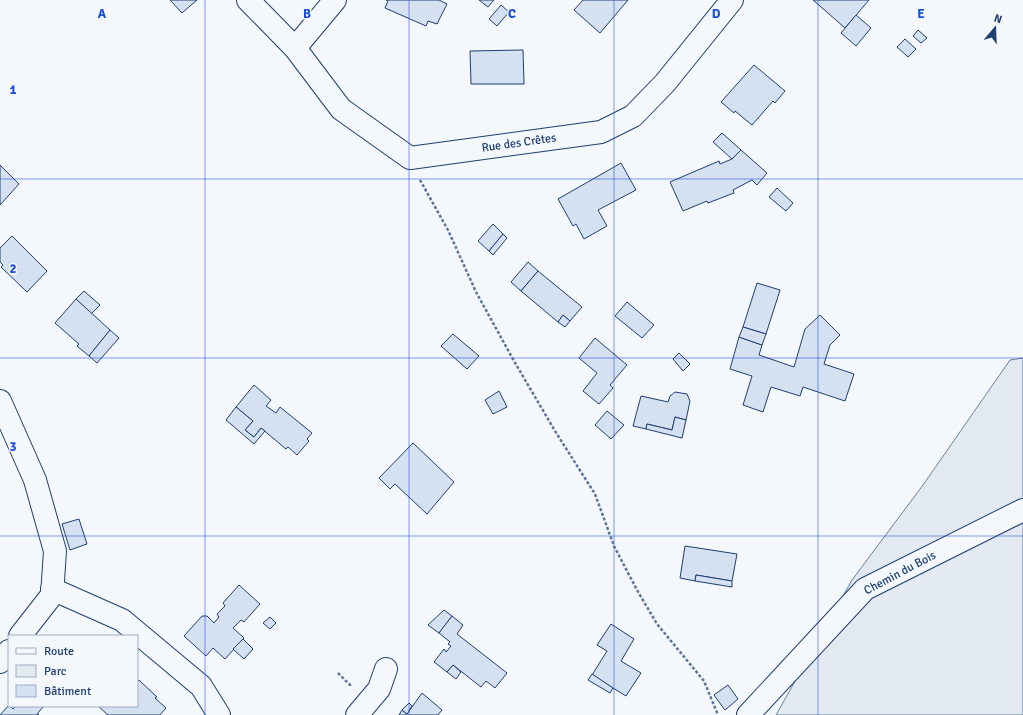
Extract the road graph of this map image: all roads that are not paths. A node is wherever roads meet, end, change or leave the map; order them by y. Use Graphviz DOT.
graph roads {
  1 [pos="248,0"];
  2 [pos="335,0"];
  3 [pos="732,0"];
  4 [pos="295,48"];
  5 [pos="0,401"];
  6 [pos="1023,510"];
  7 [pos="52,589"];
  8 [pos="21,635"];
  9 [pos="8,652"];
  10 [pos="0,662"];
  11 [pos="386,669"];
  12 [pos="219,715"];
  13 [pos="357,715"];
  14 [pos="748,715"];
  1 -- 4 [label="street"];
  2 -- 4 [label="street"];
  3 -- 4 [label="street, Rue des Crêtes"];
  5 -- 7 [label="street"];
  6 -- 14 [label="street, Chemin du Bois"];
  7 -- 8 [label="street"];
  7 -- 12 [label="street"];
  9 -- 10 [label="street"];
  11 -- 13 [label="street"];
}
